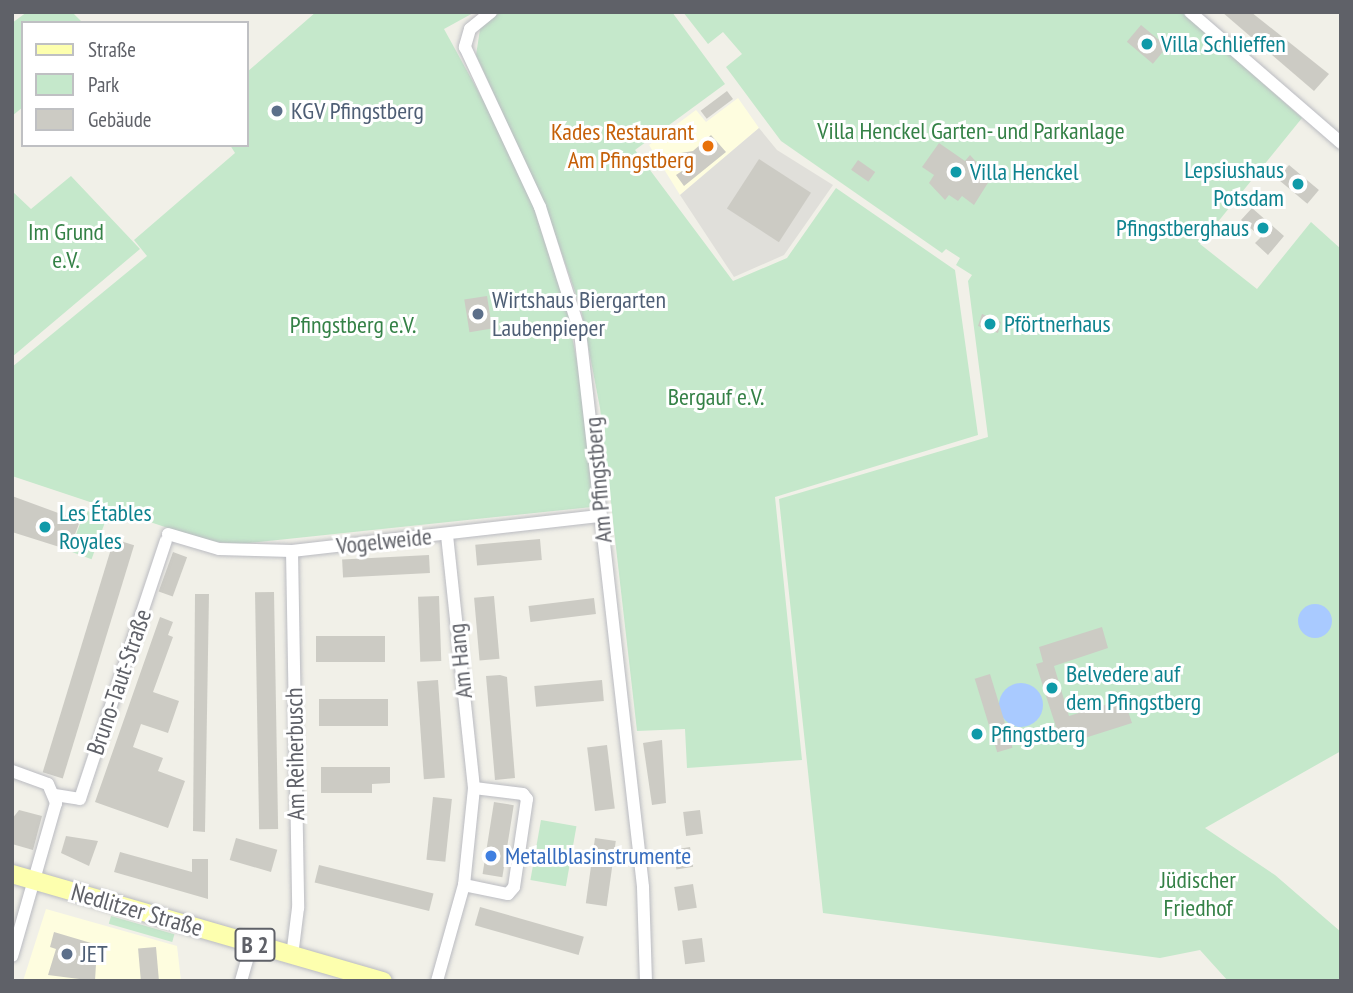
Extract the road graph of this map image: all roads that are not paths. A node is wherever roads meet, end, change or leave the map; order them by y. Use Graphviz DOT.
graph roads {
  1 [pos="491,12"];
  2 [pos="1190,12"];
  3 [pos="1341,143"];
  4 [pos="601,516"];
  5 [pos="447,534"];
  6 [pos="167,538"];
  7 [pos="292,551"];
  8 [pos="12,771"];
  9 [pos="474,788"];
  10 [pos="55,795"];
  11 [pos="12,874"];
  12 [pos="35,881"];
  13 [pos="464,885"];
  14 [pos="252,943"];
  15 [pos="12,956"];
  16 [pos="292,956"];
  17 [pos="241,981"];
  18 [pos="383,981"];
  19 [pos="437,981"];
  20 [pos="646,981"];
  1 -- 4 [label="street, Am Pfingstberg"];
  2 -- 3 [label="street"];
  4 -- 5 [label="street, Vogelweide"];
  4 -- 20 [label="street, Am Pfingstberg"];
  5 -- 7 [label="street, Vogelweide"];
  5 -- 9 [label="street, Am Hang"];
  6 -- 7 [label="street, Vogelweide"];
  6 -- 10 [label="street, Bruno-Taut-Straße"];
  7 -- 16 [label="street, Am Reiherbusch"];
  8 -- 10 [label="street"];
  9 -- 13 [label="street, Am Hang"];
  9 -- 13 [label="street"];
  10 -- 12 [label="street"];
  11 -- 12 [label="main road, Nedlitzer Straße / B 2"];
  12 -- 14 [label="main road, Nedlitzer Straße / B 2"];
  12 -- 15 [label="street"];
  13 -- 19 [label="street, Am Hang"];
  14 -- 16 [label="main road, Nedlitzer Straße / B 2"];
  14 -- 17 [label="street"];
  16 -- 18 [label="main road, Nedlitzer Straße / B 2"];
}
